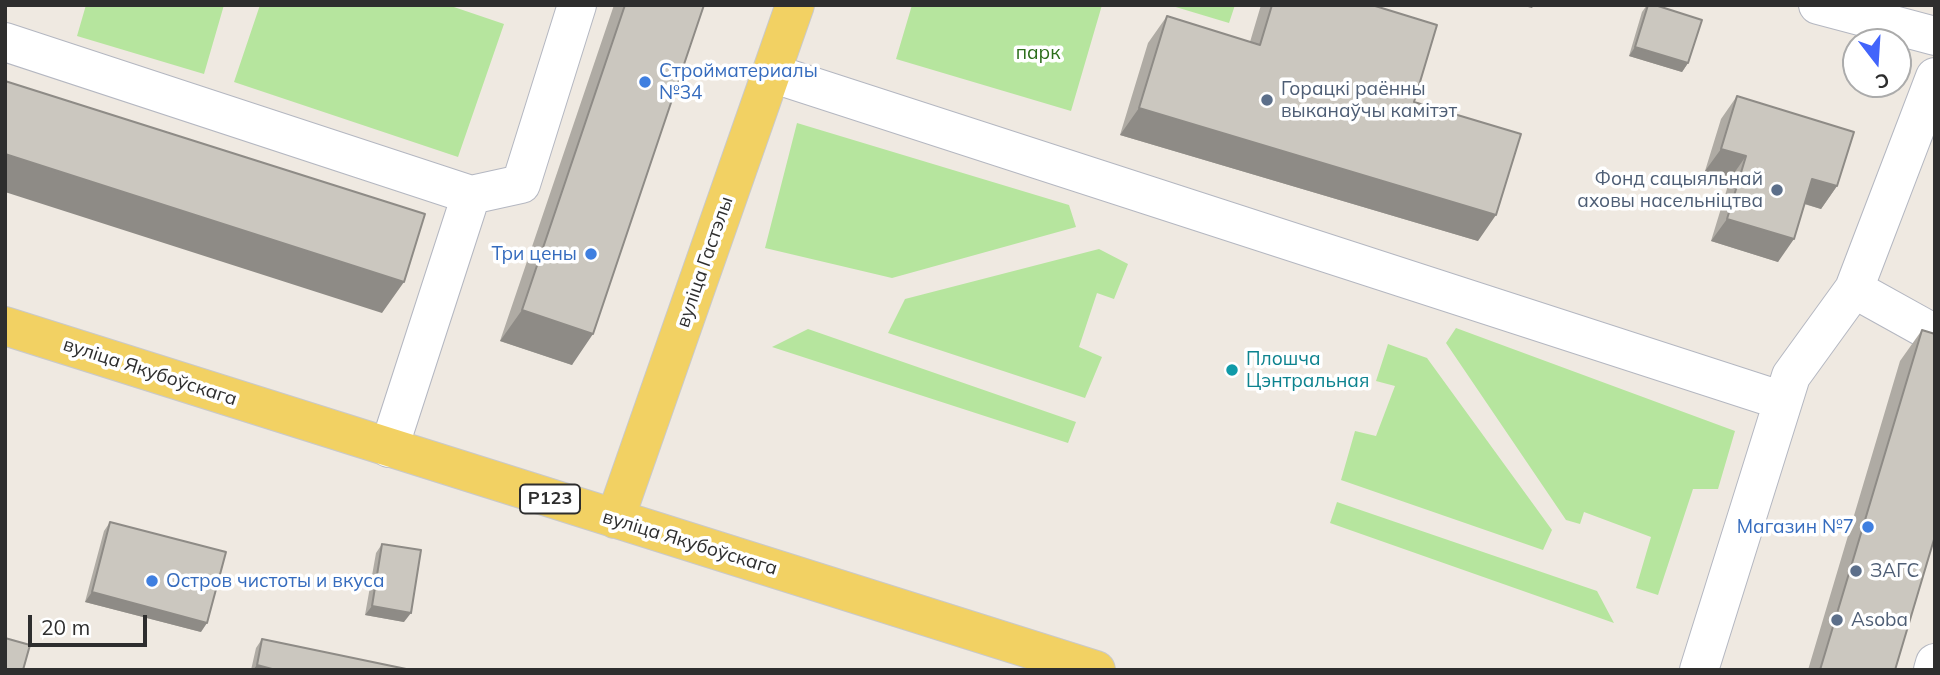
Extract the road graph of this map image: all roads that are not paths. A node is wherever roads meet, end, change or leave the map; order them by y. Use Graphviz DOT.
graph roads {
  1 [pos="577,5"];
  2 [pos="795,5"];
  3 [pos="1818,5"];
  4 [pos="1935,36"];
  5 [pos="5,42"];
  6 [pos="771,73"];
  7 [pos="1935,77"];
  8 [pos="471,195"];
  9 [pos="1854,289"];
  10 [pos="5,326"];
  11 [pos="1935,334"];
  12 [pos="1783,401"];
  13 [pos="389,448"];
  14 [pos="615,519"];
  15 [pos="1935,663"];
  16 [pos="1096,670"];
  17 [pos="1699,670"];
  18 [pos="1933,670"];
  1 -- 8 [label="street"];
  2 -- 6 [label="main road, вуліца Гастэлы"];
  3 -- 4 [label="street"];
  5 -- 8 [label="street"];
  6 -- 12 [label="street"];
  6 -- 14 [label="main road, вуліца Гастэлы"];
  7 -- 9 [label="street"];
  8 -- 13 [label="street"];
  9 -- 11 [label="street"];
  9 -- 12 [label="street"];
  10 -- 13 [label="main road, вуліца Якубоўскага / Р123"];
  12 -- 17 [label="street"];
  13 -- 14 [label="main road, вуліца Якубоўскага / Р123"];
  14 -- 16 [label="main road, вуліца Якубоўскага / Р123"];
  15 -- 18 [label="street"];
}
